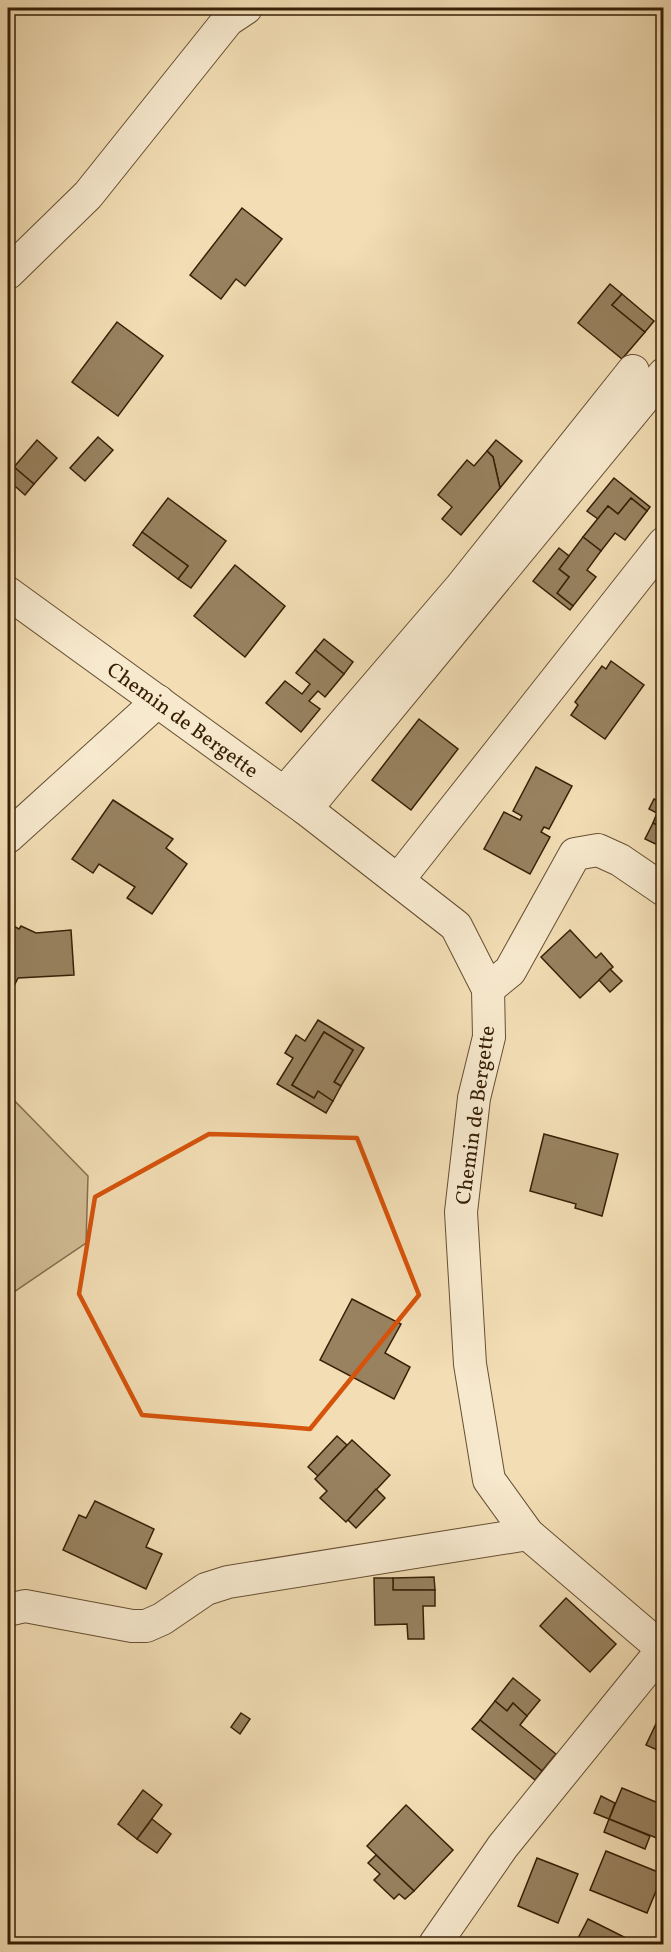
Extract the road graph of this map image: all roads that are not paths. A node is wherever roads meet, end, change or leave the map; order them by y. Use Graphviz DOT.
graph roads {
  1 [pos="246,8"];
  2 [pos="8,273"];
  3 [pos="648,373"];
  4 [pos="663,543"];
  5 [pos="8,593"];
  6 [pos="158,701"];
  7 [pos="295,801"];
  8 [pos="8,837"];
  9 [pos="398,880"];
  10 [pos="663,890"];
  11 [pos="488,989"];
  12 [pos="528,1534"];
  13 [pos="8,1610"];
  14 [pos="663,1649"];
  15 [pos="435,1944"];
  1 -- 2 [label="street"];
  3 -- 7 [label="street"];
  4 -- 9 [label="street"];
  5 -- 6 [label="street, Chemin de Bergette"];
  6 -- 7 [label="street, Chemin de Bergette"];
  6 -- 8 [label="street"];
  7 -- 9 [label="street, Chemin de Bergette"];
  9 -- 11 [label="street, Chemin de Bergette"];
  10 -- 11 [label="street"];
  11 -- 12 [label="street, Chemin de Bergette"];
  12 -- 13 [label="street"];
  12 -- 14 [label="street, Chemin de Bergette"];
  14 -- 15 [label="street"];
}
